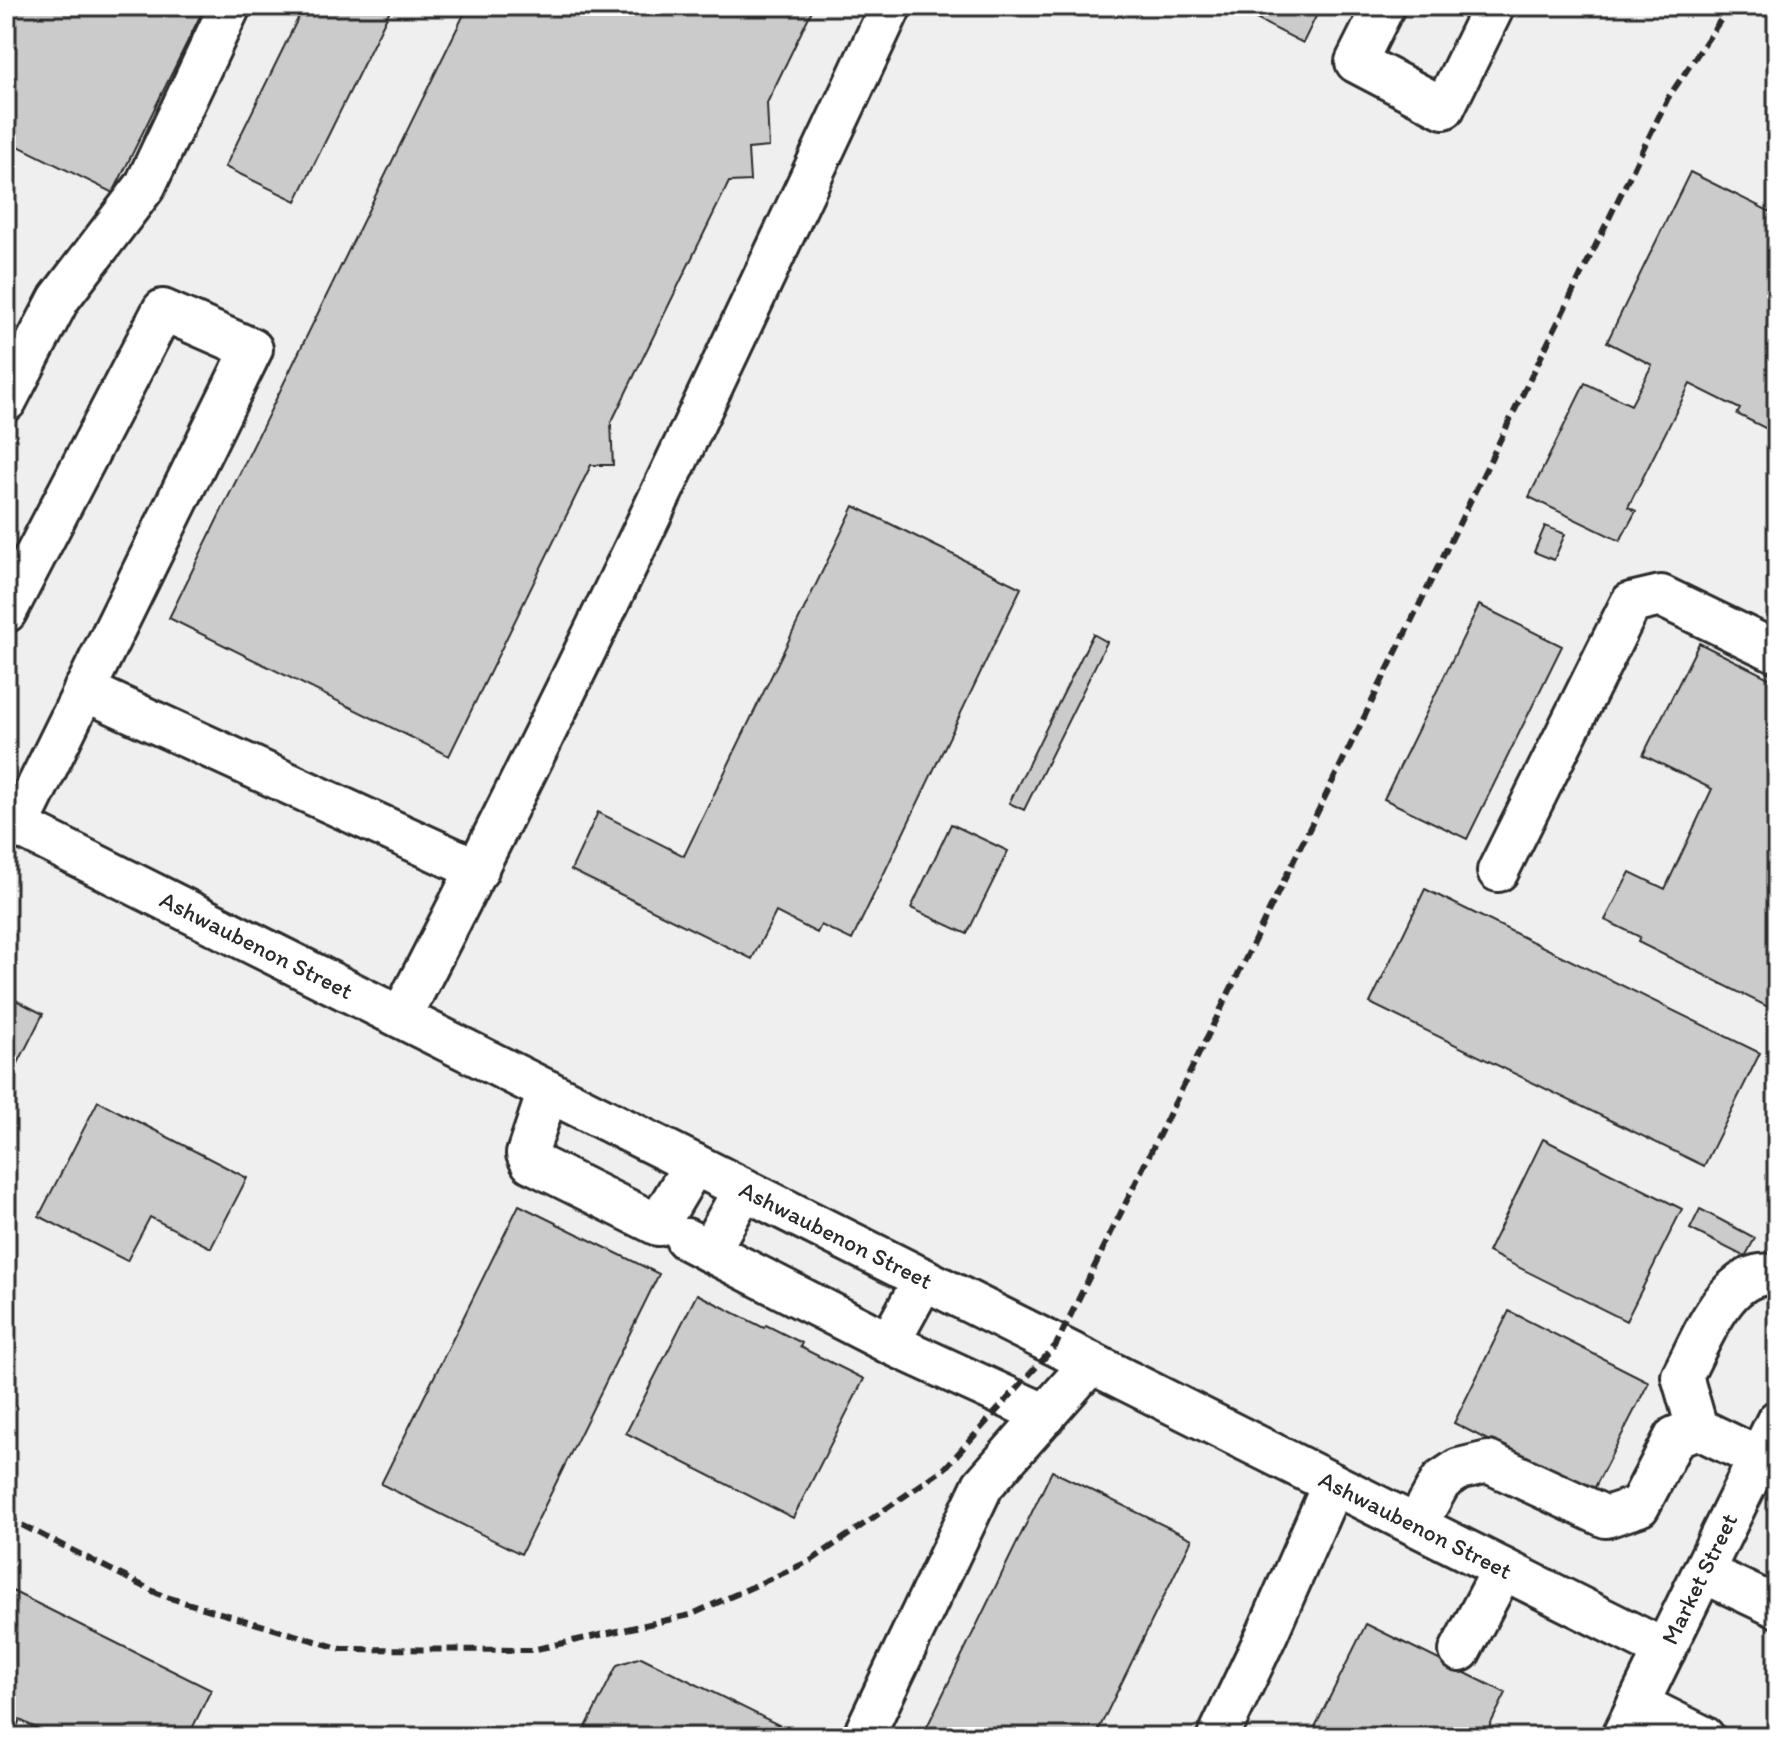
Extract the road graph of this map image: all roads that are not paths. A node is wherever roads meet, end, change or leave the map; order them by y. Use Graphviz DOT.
graph roads {
  1 [pos="230,6"];
  2 [pos="891,6"];
  3 [pos="1384,6"];
  4 [pos="1494,6"];
  5 [pos="6,401"];
  6 [pos="6,612"];
  7 [pos="1777,652"];
  8 [pos="84,690"];
  9 [pos="12,823"];
  10 [pos="478,870"];
  11 [pos="1498,871"];
  12 [pos="401,1017"];
  13 [pos="548,1091"];
  14 [pos="694,1164"];
  15 [pos="744,1189"];
  16 [pos="658,1225"];
  17 [pos="709,1251"];
  18 [pos="1776,1272"];
  19 [pos="924,1279"];
  20 [pos="889,1343"];
  21 [pos="1091,1363"];
  22 [pos="1046,1415"];
  23 [pos="1777,1421"];
  24 [pos="1697,1428"];
  25 [pos="1759,1458"];
  26 [pos="1333,1484"];
  27 [pos="1416,1525"];
  28 [pos="1503,1569"];
  29 [pos="1703,1572"];
  30 [pos="1777,1607"];
  31 [pos="1665,1650"];
  32 [pos="1460,1651"];
  33 [pos="1630,1720"];
  34 [pos="863,1737"];
  35 [pos="1218,1737"];
  36 [pos="1704,1737"];
  1 -- 5 [label="street"];
  2 -- 10 [label="street"];
  3 -- 4 [label="street"];
  6 -- 8 [label="street"];
  7 -- 11 [label="street"];
  8 -- 9 [label="street"];
  8 -- 10 [label="street"];
  9 -- 12 [label="street, Ashwaubenon Street"];
  10 -- 12 [label="street"];
  12 -- 13 [label="street, Ashwaubenon Street"];
  13 -- 14 [label="street, Ashwaubenon Street"];
  13 -- 16 [label="street"];
  14 -- 15 [label="street, Ashwaubenon Street"];
  14 -- 16 [label="street"];
  15 -- 17 [label="street"];
  15 -- 19 [label="street, Ashwaubenon Street"];
  16 -- 17 [label="street"];
  17 -- 20 [label="street"];
  18 -- 24 [label="street"];
  19 -- 20 [label="street"];
  19 -- 21 [label="street, Ashwaubenon Street"];
  20 -- 22 [label="street"];
  21 -- 22 [label="street"];
  21 -- 26 [label="street, Ashwaubenon Street"];
  22 -- 34 [label="street"];
  23 -- 25 [label="street, Market Street"];
  24 -- 25 [label="street"];
  24 -- 27 [label="street"];
  25 -- 29 [label="street, Market Street"];
  26 -- 27 [label="street, Ashwaubenon Street"];
  26 -- 35 [label="street"];
  27 -- 28 [label="street, Ashwaubenon Street"];
  28 -- 31 [label="street, Ashwaubenon Street"];
  28 -- 32 [label="street"];
  29 -- 30 [label="street"];
  29 -- 31 [label="street, Market Street"];
  31 -- 33 [label="street, Market Street"];
  33 -- 36 [label="street"];
}
